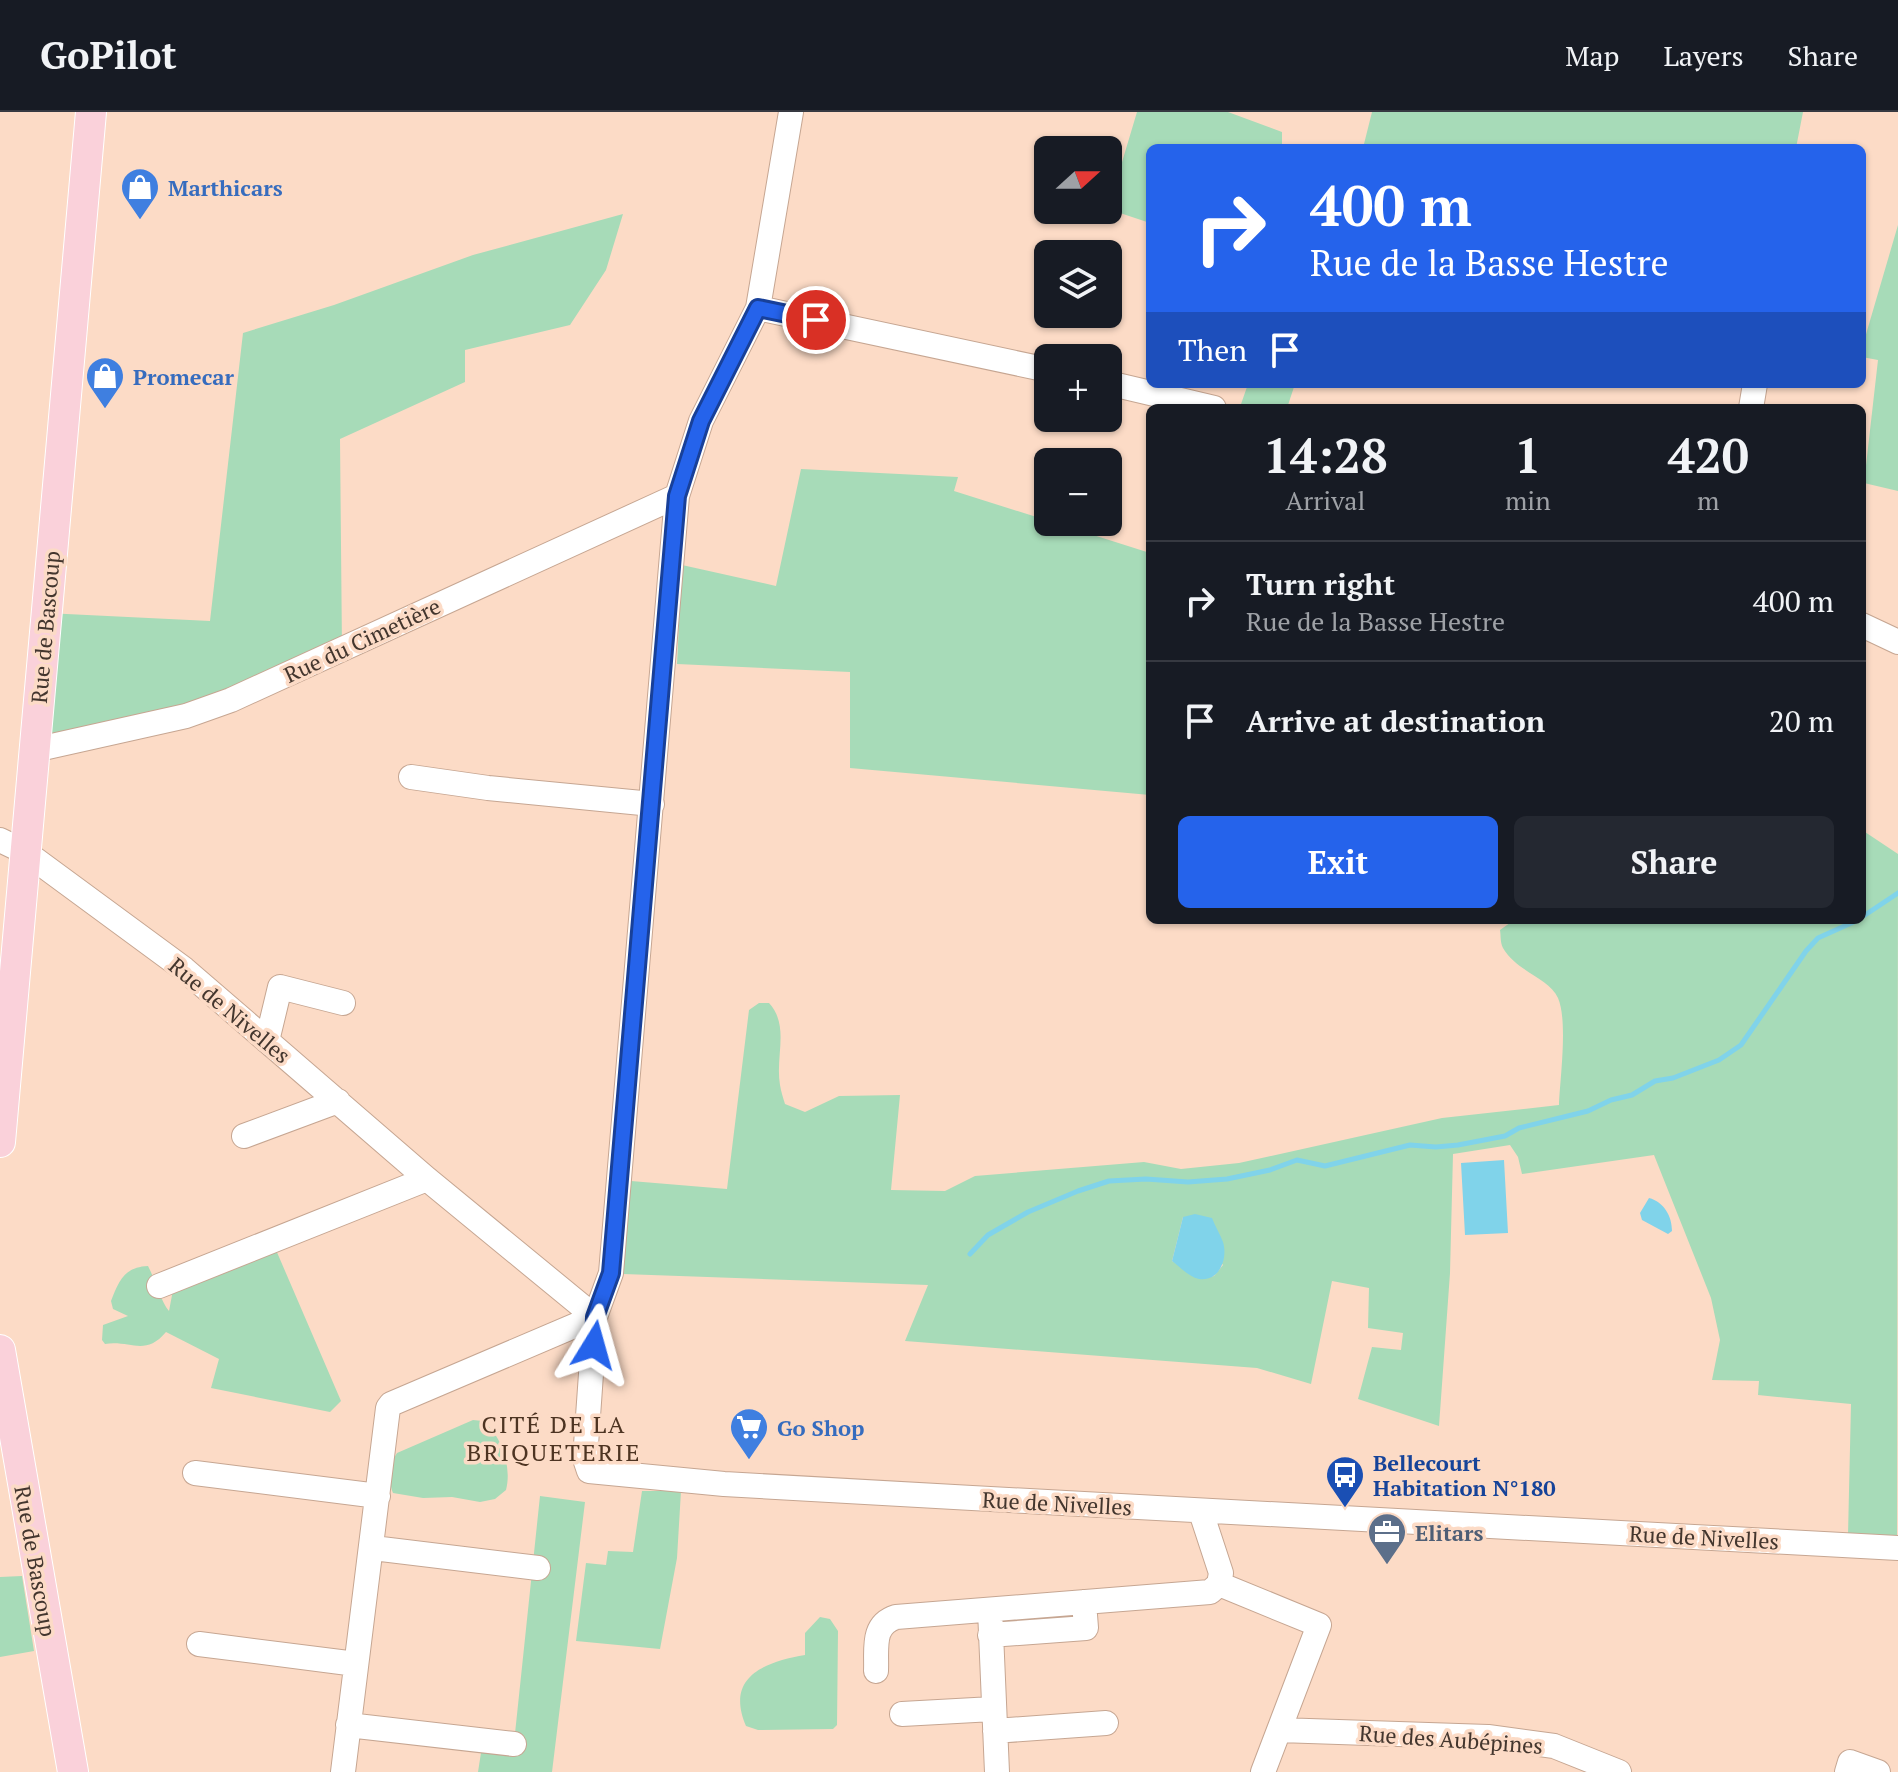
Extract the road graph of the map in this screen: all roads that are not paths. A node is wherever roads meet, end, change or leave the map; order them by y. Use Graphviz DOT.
graph roads {
  1 [pos="91,112"];
  2 [pos="791,112"];
  3 [pos="758,308"];
  4 [pos="1034,367"];
  5 [pos="1122,386"];
  6 [pos="1197,404"];
  7 [pos="677,496"];
  8 [pos="1866,627"];
  9 [pos="1898,642"];
  10 [pos="34,750"];
  11 [pos="411,777"];
  12 [pos="652,804"];
  13 [pos="12,846"];
  14 [pos="343,1003"];
  15 [pos="267,1041"];
  16 [pos="338,1101"];
  17 [pos="0,1132"];
  18 [pos="244,1136"];
  19 [pos="0,1142"];
  20 [pos="427,1179"];
  21 [pos="159,1286"];
  22 [pos="595,1317"];
  23 [pos="0,1350"];
  24 [pos="195,1473"];
  25 [pos="378,1496"];
  26 [pos="1201,1512"];
  27 [pos="373,1548"];
  28 [pos="1898,1548"];
  29 [pos="538,1568"];
  30 [pos="1219,1584"];
  31 [pos="1084,1602"];
  32 [pos="990,1610"];
  33 [pos="990,1635"];
  34 [pos="199,1644"];
  35 [pos="356,1664"];
  36 [pos="876,1671"];
  37 [pos="902,1714"];
  38 [pos="994,1720"];
  39 [pos="1106,1723"];
  40 [pos="348,1725"];
  41 [pos="1279,1730"];
  42 [pos="514,1743"];
  43 [pos="1849,1767"];
  44 [pos="73,1772"];
  45 [pos="343,1772"];
  46 [pos="997,1772"];
  47 [pos="1263,1772"];
  48 [pos="1619,1772"];
  49 [pos="1878,1772"];
  1 -- 10 [label="main road, Rue de Bascoup"];
  2 -- 3 [label="street"];
  3 -- 4 [label="street"];
  3 -- 7 [label="street"];
  5 -- 6 [label="street"];
  7 -- 10 [label="street, Rue du Cimetière"];
  7 -- 12 [label="street"];
  8 -- 9 [label="street"];
  10 -- 13 [label="main road, Rue de Bascoup"];
  11 -- 12 [label="street"];
  12 -- 22 [label="street"];
  13 -- 15 [label="street, Rue de Nivelles"];
  13 -- 17 [label="main road, Rue de Bascoup"];
  14 -- 15 [label="street"];
  15 -- 16 [label="street, Rue de Nivelles"];
  16 -- 18 [label="street"];
  16 -- 20 [label="street, Rue de Nivelles"];
  17 -- 19 [label="main road, Rue de Bascoup"];
  20 -- 21 [label="street"];
  20 -- 22 [label="street, Rue de Nivelles"];
  22 -- 25 [label="street"];
  22 -- 26 [label="street, Rue de Nivelles"];
  23 -- 44 [label="main road, Rue de Bascoup"];
  24 -- 25 [label="street"];
  25 -- 27 [label="street"];
  26 -- 28 [label="street, Rue de Nivelles"];
  26 -- 30 [label="street"];
  27 -- 29 [label="street"];
  27 -- 35 [label="street"];
  30 -- 31 [label="street"];
  30 -- 41 [label="street"];
  31 -- 32 [label="street"];
  31 -- 33 [label="street"];
  32 -- 33 [label="street"];
  32 -- 36 [label="street"];
  33 -- 38 [label="street"];
  34 -- 35 [label="street"];
  35 -- 40 [label="street"];
  37 -- 38 [label="street"];
  38 -- 39 [label="street"];
  38 -- 46 [label="street"];
  40 -- 42 [label="street"];
  40 -- 45 [label="street"];
  41 -- 47 [label="street"];
  41 -- 48 [label="street, Rue des Aubépines"];
  43 -- 49 [label="street"];
}
